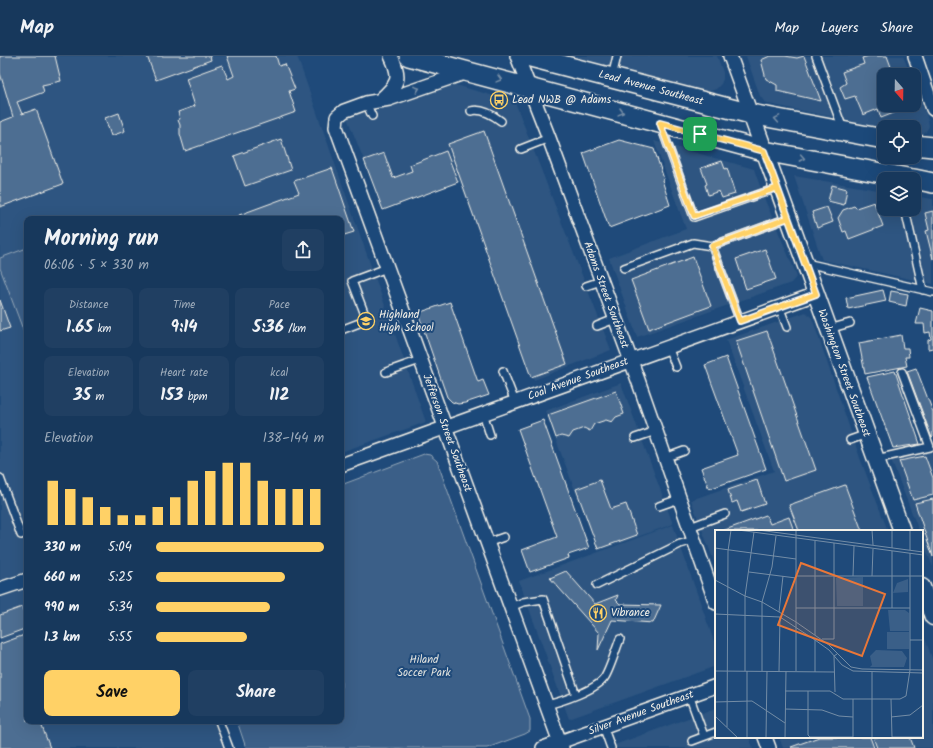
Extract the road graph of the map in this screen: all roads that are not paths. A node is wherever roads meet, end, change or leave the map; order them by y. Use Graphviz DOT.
graph roads {
  1 [pos="391,56"];
  2 [pos="409,56"];
  3 [pos="517,56"];
  4 [pos="528,56"];
  5 [pos="617,56"];
  6 [pos="730,56"];
  7 [pos="816,56"];
  8 [pos="915,56"];
  9 [pos="468,71"];
  10 [pos="612,78"];
  11 [pos="529,88"];
  12 [pos="380,100"];
  13 [pos="366,103"];
  14 [pos="933,109"];
  15 [pos="471,112"];
  16 [pos="750,114"];
  17 [pos="372,116"];
  18 [pos="501,121"];
  19 [pos="660,123"];
  20 [pos="843,131"];
  21 [pos="549,138"];
  22 [pos="877,138"];
  23 [pos="921,145"];
  24 [pos="933,146"];
  25 [pos="520,150"];
  26 [pos="764,151"];
  27 [pos="877,172"];
  28 [pos="921,181"];
  29 [pos="933,183"];
  30 [pos="777,188"];
  31 [pos="907,216"];
  32 [pos="788,218"];
  33 [pos="712,246"];
  34 [pos="804,263"];
  35 [pos="387,268"];
  36 [pos="624,268"];
  37 [pos="601,281"];
  38 [pos="586,286"];
  39 [pos="923,290"];
  40 [pos="933,292"];
  41 [pos="816,294"];
  42 [pos="779,306"];
  43 [pos="615,319"];
  44 [pos="740,321"];
  45 [pos="850,323"];
  46 [pos="597,326"];
  47 [pos="787,327"];
  48 [pos="344,329"];
  49 [pos="829,329"];
  50 [pos="668,347"];
  51 [pos="420,360"];
  52 [pos="630,360"];
  53 [pos="676,367"];
  54 [pos="503,371"];
  55 [pos="386,372"];
  56 [pos="902,372"];
  57 [pos="515,402"];
  58 [pos="483,413"];
  59 [pos="445,427"];
  60 [pos="656,431"];
  61 [pos="867,434"];
  62 [pos="490,435"];
  63 [pos="635,438"];
  64 [pos="850,440"];
  65 [pos="684,451"];
  66 [pos="665,458"];
  67 [pos="876,459"];
  68 [pos="344,464"];
  69 [pos="0,478"];
  70 [pos="679,499"];
  71 [pos="660,506"];
  72 [pos="726,514"];
  73 [pos="902,530"];
  74 [pos="692,534"];
  75 [pos="21,535"];
  76 [pos="504,537"];
  77 [pos="488,543"];
  78 [pos="24,581"];
  79 [pos="597,585"];
  80 [pos="933,586"];
  81 [pos="923,587"];
  82 [pos="0,589"];
  83 [pos="923,591"];
  84 [pos="715,600"];
  85 [pos="510,607"];
  86 [pos="928,612"];
  87 [pos="620,639"];
  88 [pos="715,686"];
  89 [pos="576,695"];
  90 [pos="689,695"];
  91 [pos="546,705"];
  92 [pos="220,724"];
  93 [pos="603,726"];
  94 [pos="715,732"];
  95 [pos="704,736"];
  96 [pos="765,738"];
  97 [pos="692,741"];
  98 [pos="561,745"];
  99 [pos="229,748"];
  100 [pos="543,748"];
  101 [pos="611,748"];
  102 [pos="768,748"];
  1 -- 12 [label="street"];
  2 -- 9 [label="main road"];
  3 -- 11 [label="street, Adams Street Southeast"];
  4 -- 10 [label="main road, Lead Avenue Southeast"];
  5 -- 10 [label="lane"];
  6 -- 16 [label="street, Washington Street Southeast"];
  7 -- 20 [label="lane"];
  8 -- 14 [label="street"];
  9 -- 11 [label="main road, one-way"];
  12 -- 9 [label="street, one-way"];
  10 -- 16 [label="main road, Lead Avenue Southeast"];
  11 -- 19 [label="main road, one-way"];
  11 -- 21 [label="street, Adams Street Southeast"];
  12 -- 13 [label="street"];
  13 -- 17 [label="lane"];
  13 -- 35 [label="street, Jefferson Street Southeast"];
  15 -- 18 [label="lane"];
  20 -- 16 [label="main road, one-way"];
  16 -- 26 [label="street, Washington Street Southeast"];
  19 -- 26 [label="main road"];
  19 -- 30 [label="lane"];
  20 -- 22 [label="main road"];
  21 -- 25 [label="lane"];
  21 -- 37 [label="street, Adams Street Southeast"];
  23 -- 24 [label="main road"];
  26 -- 27 [label="main road, one-way"];
  26 -- 30 [label="street, Washington Street Southeast"];
  28 -- 29 [label="main road"];
  30 -- 32 [label="street, Washington Street Southeast"];
  31 -- 39 [label="lane"];
  32 -- 33 [label="lane"];
  32 -- 34 [label="street, Washington Street Southeast"];
  33 -- 36 [label="lane"];
  33 -- 44 [label="lane"];
  34 -- 39 [label="lane"];
  34 -- 41 [label="street, Washington Street Southeast"];
  35 -- 48 [label="lane"];
  35 -- 51 [label="street, Jefferson Street Southeast"];
  37 -- 38 [label="lane"];
  37 -- 43 [label="street, Adams Street Southeast"];
  39 -- 40 [label="lane"];
  41 -- 42 [label="street, Coal Avenue Southeast"];
  41 -- 49 [label="street, Washington Street Southeast"];
  42 -- 44 [label="street, Coal Avenue Southeast"];
  42 -- 47 [label="lane"];
  43 -- 46 [label="lane"];
  43 -- 52 [label="street, Adams Street Southeast"];
  44 -- 50 [label="street, Coal Avenue Southeast"];
  45 -- 49 [label="lane"];
  49 -- 61 [label="street, Washington Street Southeast"];
  50 -- 52 [label="street, Coal Avenue Southeast"];
  50 -- 53 [label="lane"];
  51 -- 55 [label="lane"];
  51 -- 59 [label="street, Jefferson Street Southeast"];
  52 -- 57 [label="street, Coal Avenue Southeast"];
  52 -- 60 [label="street, Adams Street Southeast"];
  54 -- 57 [label="lane"];
  56 -- 67 [label="lane"];
  57 -- 58 [label="street, Coal Avenue Southeast"];
  58 -- 59 [label="street, Coal Avenue Southeast"];
  58 -- 62 [label="lane"];
  59 -- 68 [label="street, Coal Avenue Southeast"];
  59 -- 77 [label="street, Jefferson Street Southeast"];
  60 -- 63 [label="lane"];
  60 -- 66 [label="street, Adams Street Southeast"];
  61 -- 64 [label="lane"];
  61 -- 67 [label="street, Washington Street Southeast"];
  65 -- 66 [label="lane"];
  66 -- 70 [label="street, Adams Street Southeast"];
  67 -- 73 [label="street, Washington Street Southeast"];
  69 -- 75 [label="lane"];
  70 -- 71 [label="lane"];
  70 -- 74 [label="street, Adams Street Southeast"];
  72 -- 74 [label="lane"];
  74 -- 79 [label="lane"];
  74 -- 84 [label="street, Adams Street Southeast"];
  76 -- 77 [label="lane"];
  77 -- 85 [label="street, Jefferson Street Southeast"];
  78 -- 82 [label="street"];
  80 -- 81 [label="street"];
  83 -- 86 [label="street"];
  85 -- 89 [label="lane"];
  85 -- 91 [label="street, Jefferson Street Southeast"];
  87 -- 89 [label="lane"];
  88 -- 90 [label="street, Silver Avenue Southeast"];
  89 -- 91 [label="lane"];
  90 -- 93 [label="street, Silver Avenue Southeast"];
  90 -- 95 [label="lane"];
  91 -- 98 [label="street, Jefferson Street Southeast"];
  92 -- 99 [label="lane"];
  93 -- 98 [label="street, Silver Avenue Southeast"];
  93 -- 101 [label="lane"];
  94 -- 95 [label="lane"];
  95 -- 97 [label="lane"];
  96 -- 102 [label="street"];
  98 -- 100 [label="street, Silver Avenue Southeast"];
}
